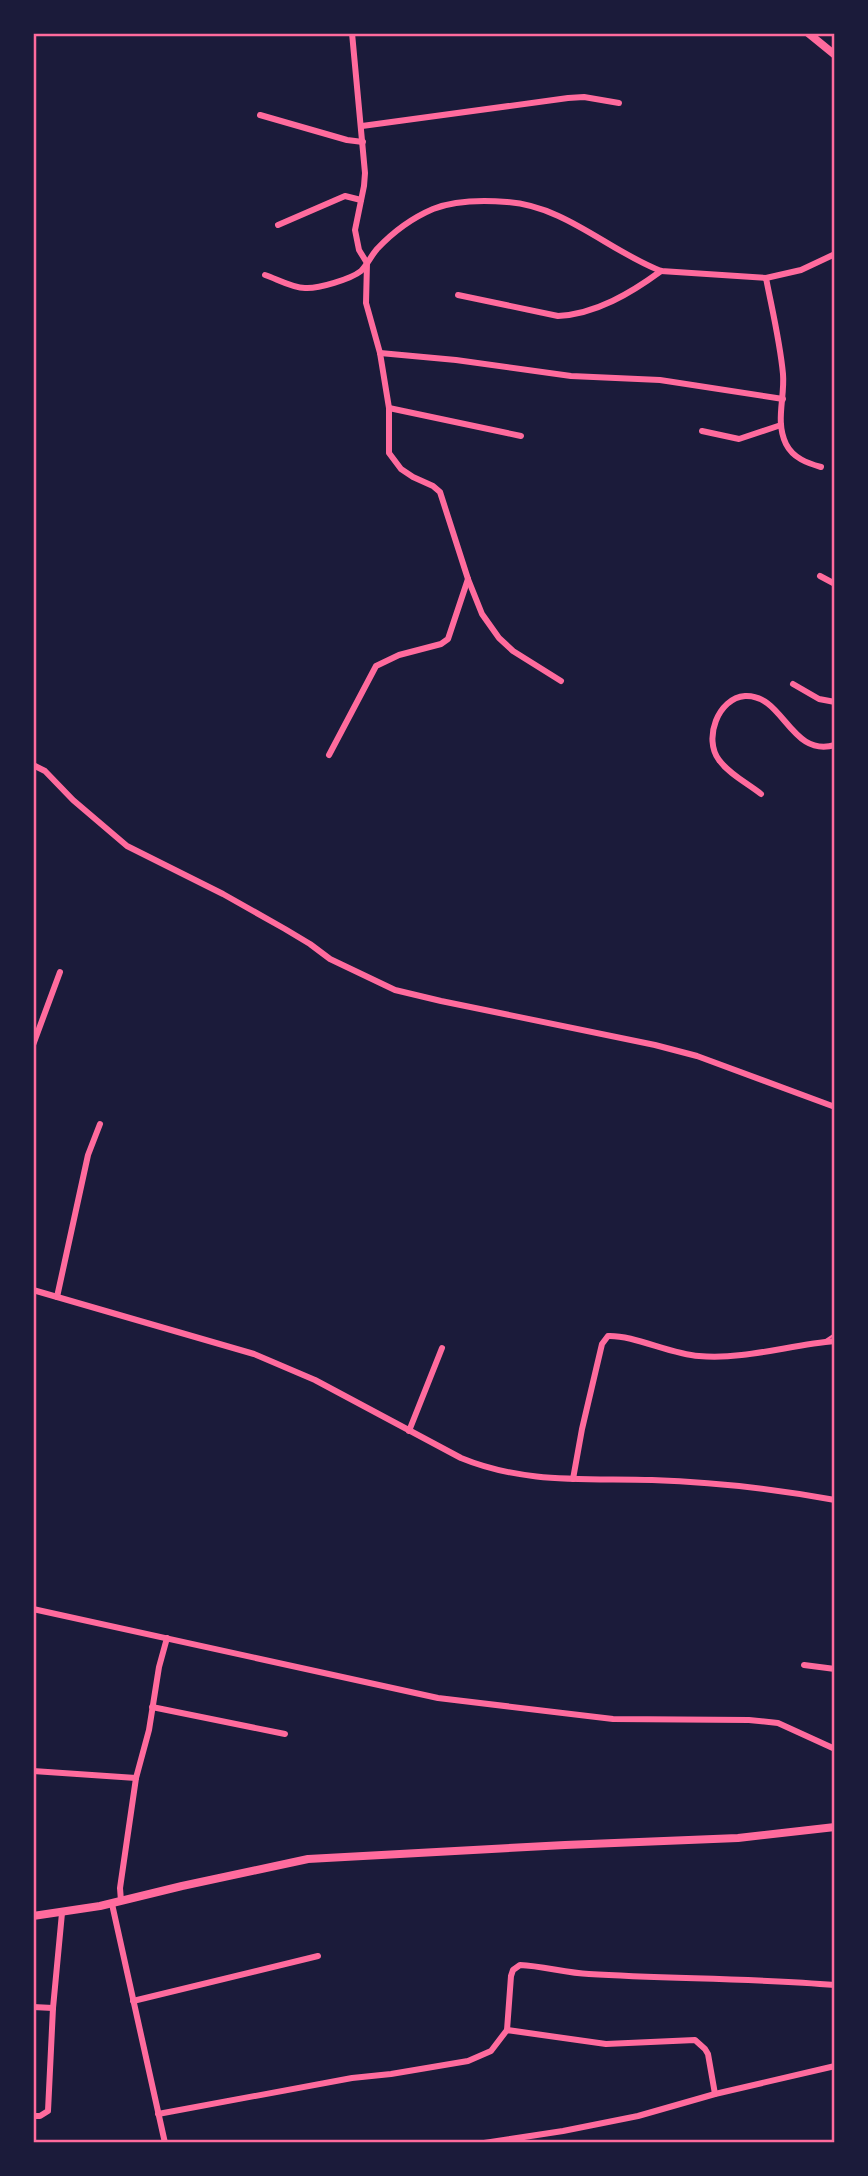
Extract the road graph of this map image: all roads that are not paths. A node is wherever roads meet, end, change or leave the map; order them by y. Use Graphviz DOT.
graph roads {
  1 [pos="352,33"];
  2 [pos="808,33"];
  3 [pos="835,55"];
  4 [pos="620,103"];
  5 [pos="260,115"];
  6 [pos="362,126"];
  7 [pos="363,142"];
  8 [pos="361,200"];
  9 [pos="278,225"];
  10 [pos="835,254"];
  11 [pos="367,263"];
  12 [pos="661,271"];
  13 [pos="265,275"];
  14 [pos="766,278"];
  15 [pos="458,295"];
  16 [pos="380,353"];
  17 [pos="783,399"];
  18 [pos="389,408"];
  19 [pos="780,425"];
  20 [pos="702,431"];
  21 [pos="521,436"];
  22 [pos="821,467"];
  23 [pos="820,576"];
  24 [pos="468,579"];
  25 [pos="835,584"];
  26 [pos="561,681"];
  27 [pos="793,684"];
  28 [pos="835,702"];
  29 [pos="835,745"];
  30 [pos="329,755"];
  31 [pos="33,765"];
  32 [pos="761,794"];
  33 [pos="60,972"];
  34 [pos="33,1045"];
  35 [pos="835,1107"];
  36 [pos="100,1124"];
  37 [pos="33,1290"];
  38 [pos="57,1297"];
  39 [pos="835,1334"];
  40 [pos="835,1341"];
  41 [pos="825,1342"];
  42 [pos="442,1348"];
  43 [pos="410,1431"];
  44 [pos="573,1479"];
  45 [pos="835,1500"];
  46 [pos="33,1609"];
  47 [pos="167,1638"];
  48 [pos="804,1665"];
  49 [pos="835,1669"];
  50 [pos="152,1707"];
  51 [pos="285,1734"];
  52 [pos="835,1749"];
  53 [pos="33,1771"];
  54 [pos="136,1778"];
  55 [pos="835,1828"];
  56 [pos="117,1902"];
  57 [pos="62,1913"];
  58 [pos="33,1916"];
  59 [pos="318,1956"];
  60 [pos="835,1984"];
  61 [pos="133,2001"];
  62 [pos="33,2007"];
  63 [pos="53,2008"];
  64 [pos="507,2030"];
  65 [pos="835,2066"];
  66 [pos="715,2094"];
  67 [pos="158,2114"];
  68 [pos="33,2116"];
  69 [pos="165,2143"];
  70 [pos="484,2143"];
  1 -- 6 [label="street"];
  2 -- 3 [label="main road"];
  4 -- 6 [label="street"];
  5 -- 7 [label="street"];
  6 -- 7 [label="street"];
  7 -- 8 [label="street"];
  8 -- 9 [label="street"];
  8 -- 11 [label="street"];
  10 -- 14 [label="street"];
  11 -- 12 [label="street"];
  11 -- 13 [label="street"];
  11 -- 16 [label="street"];
  12 -- 14 [label="street"];
  12 -- 15 [label="street"];
  14 -- 17 [label="street"];
  16 -- 17 [label="street"];
  16 -- 18 [label="street"];
  17 -- 19 [label="street"];
  18 -- 21 [label="street"];
  18 -- 24 [label="street"];
  19 -- 20 [label="street"];
  19 -- 22 [label="street"];
  23 -- 25 [label="street"];
  24 -- 26 [label="street"];
  24 -- 30 [label="street"];
  27 -- 28 [label="street"];
  29 -- 32 [label="street"];
  31 -- 35 [label="street"];
  33 -- 34 [label="street"];
  36 -- 38 [label="street"];
  37 -- 38 [label="street"];
  38 -- 43 [label="street"];
  39 -- 41 [label="lane"];
  40 -- 41 [label="street"];
  41 -- 44 [label="street"];
  42 -- 43 [label="street"];
  43 -- 44 [label="street"];
  44 -- 45 [label="street"];
  46 -- 47 [label="street"];
  47 -- 50 [label="street"];
  47 -- 52 [label="street"];
  48 -- 49 [label="street"];
  50 -- 51 [label="street"];
  50 -- 54 [label="street"];
  53 -- 54 [label="street"];
  54 -- 56 [label="street"];
  55 -- 56 [label="main road"];
  56 -- 57 [label="main road"];
  56 -- 61 [label="street"];
  57 -- 58 [label="main road"];
  57 -- 63 [label="street"];
  59 -- 61 [label="street"];
  60 -- 64 [label="street"];
  61 -- 67 [label="street"];
  62 -- 63 [label="street"];
  63 -- 68 [label="street"];
  64 -- 66 [label="street"];
  64 -- 67 [label="street"];
  65 -- 66 [label="street"];
  66 -- 70 [label="street"];
  67 -- 69 [label="street"];
}
